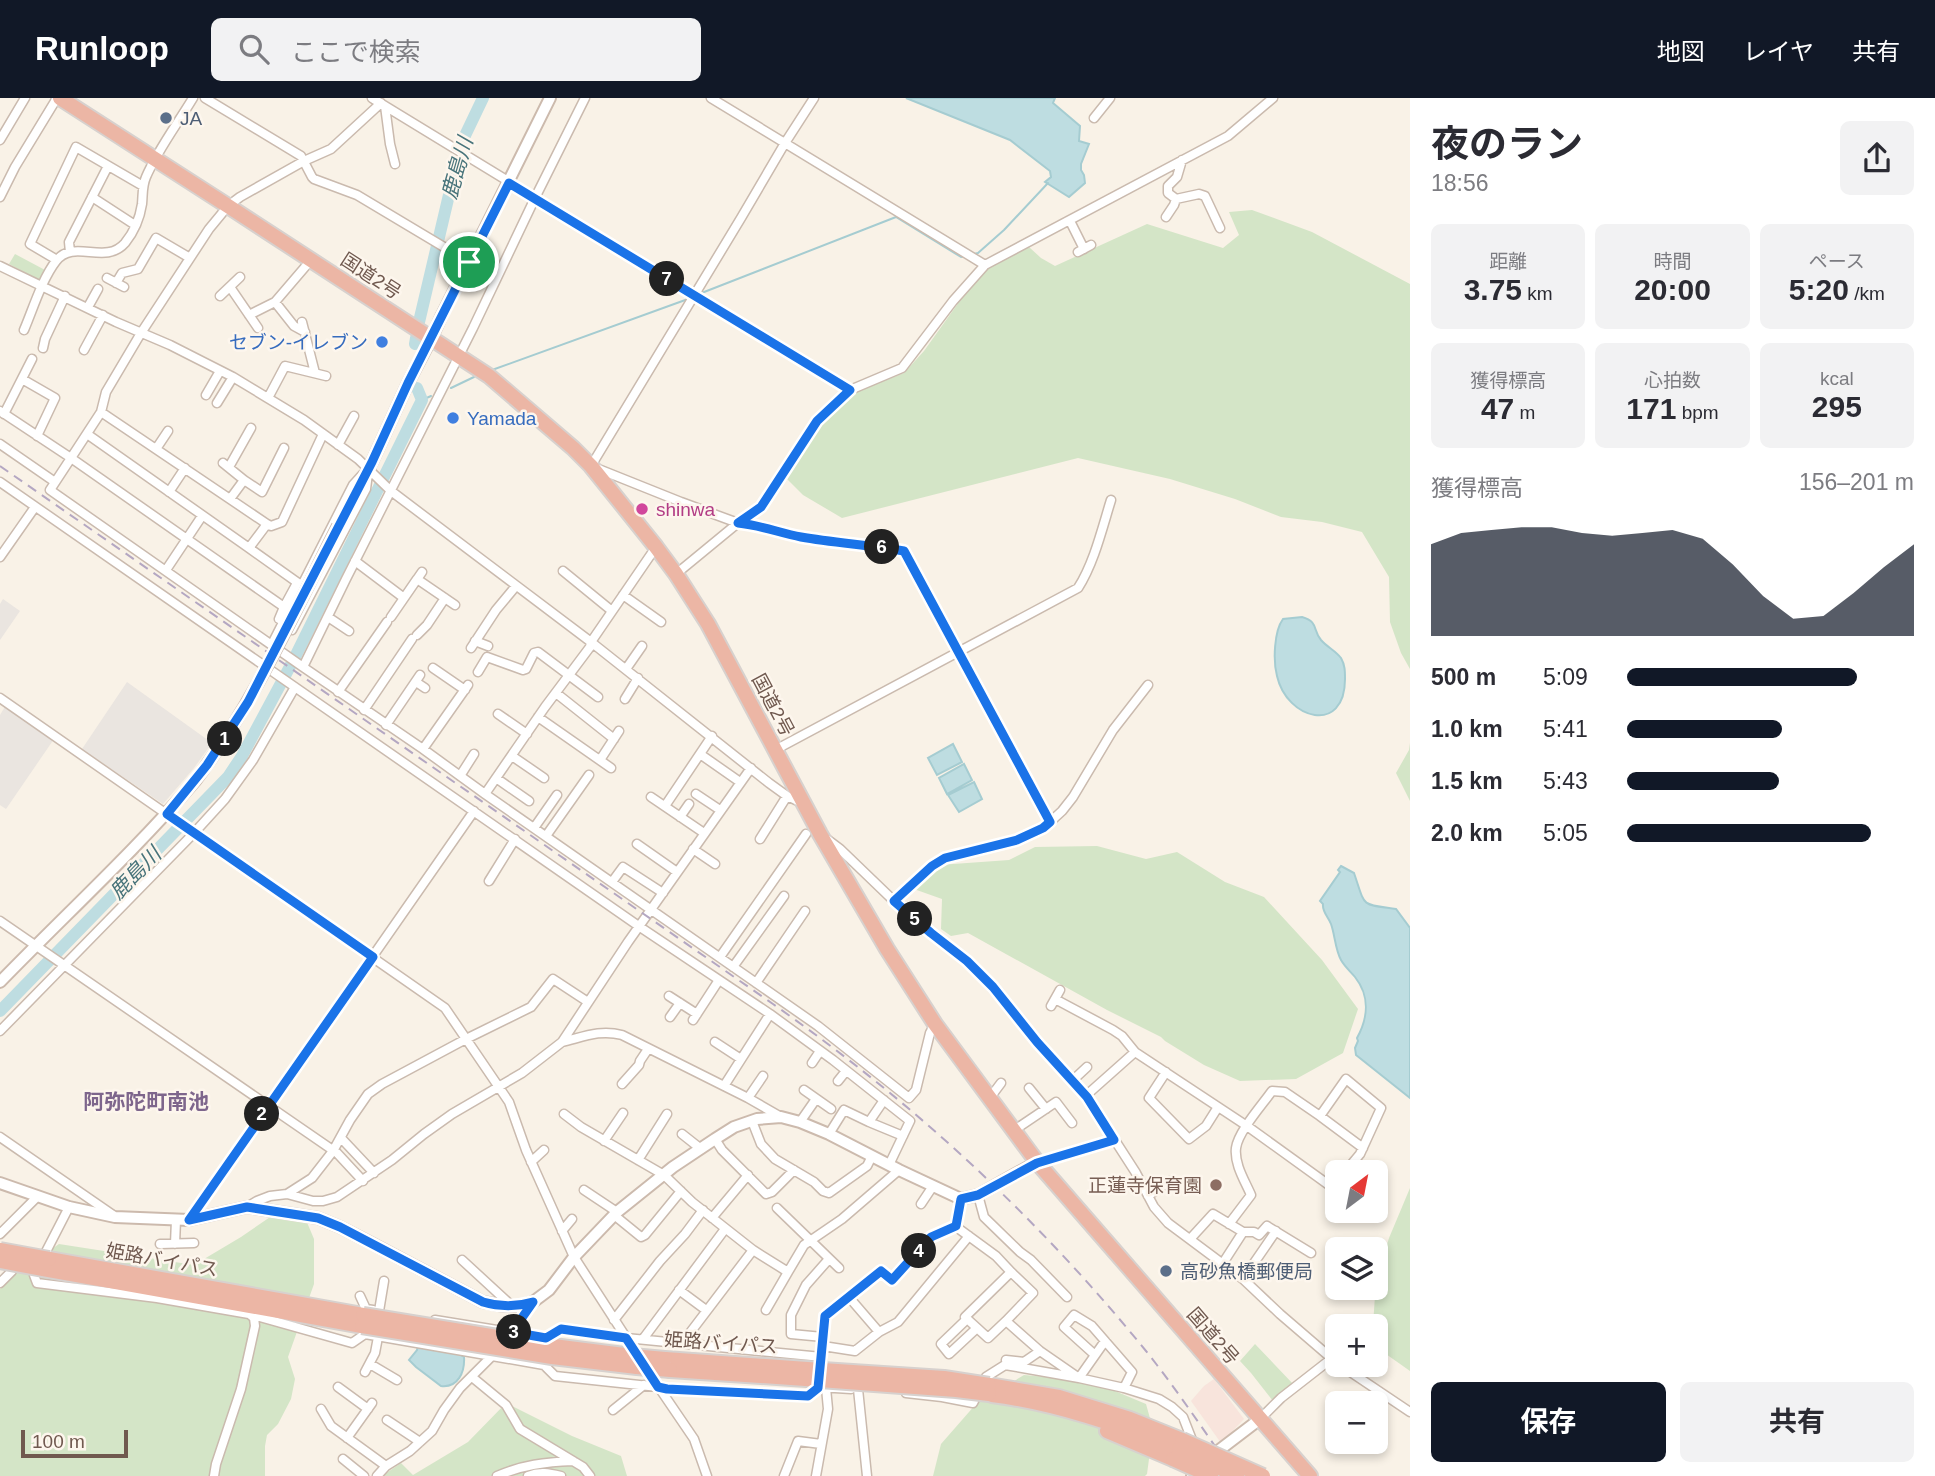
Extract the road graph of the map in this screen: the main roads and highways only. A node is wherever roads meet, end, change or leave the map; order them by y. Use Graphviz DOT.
graph roads {
  1 [pos="59,98"];
  2 [pos="0,1250"];
  3 [pos="0,1261"];
  4 [pos="46,1264"];
  5 [pos="1258,1421"];
  6 [pos="1178,1449"];
  7 [pos="1211,1476"];
  8 [pos="1237,1476"];
  9 [pos="1263,1476"];
  10 [pos="1297,1476"];
  11 [pos="1310,1476"];
  1 -- 5 [label="highway, 国道2号"];
  2 -- 4 [label="highway, 姫路バイパス, bridge"];
  3 -- 4 [label="highway, 姫路バイパス, bridge"];
  4 -- 6 [label="highway, 姫路バイパス, bridge"];
  5 -- 10 [label="highway"];
  5 -- 11 [label="highway, 国道2号"];
  6 -- 7 [label="highway, bridge"];
  6 -- 8 [label="highway, 姫路バイパス, bridge"];
  6 -- 9 [label="highway, 姫路バイパス, bridge"];
}
